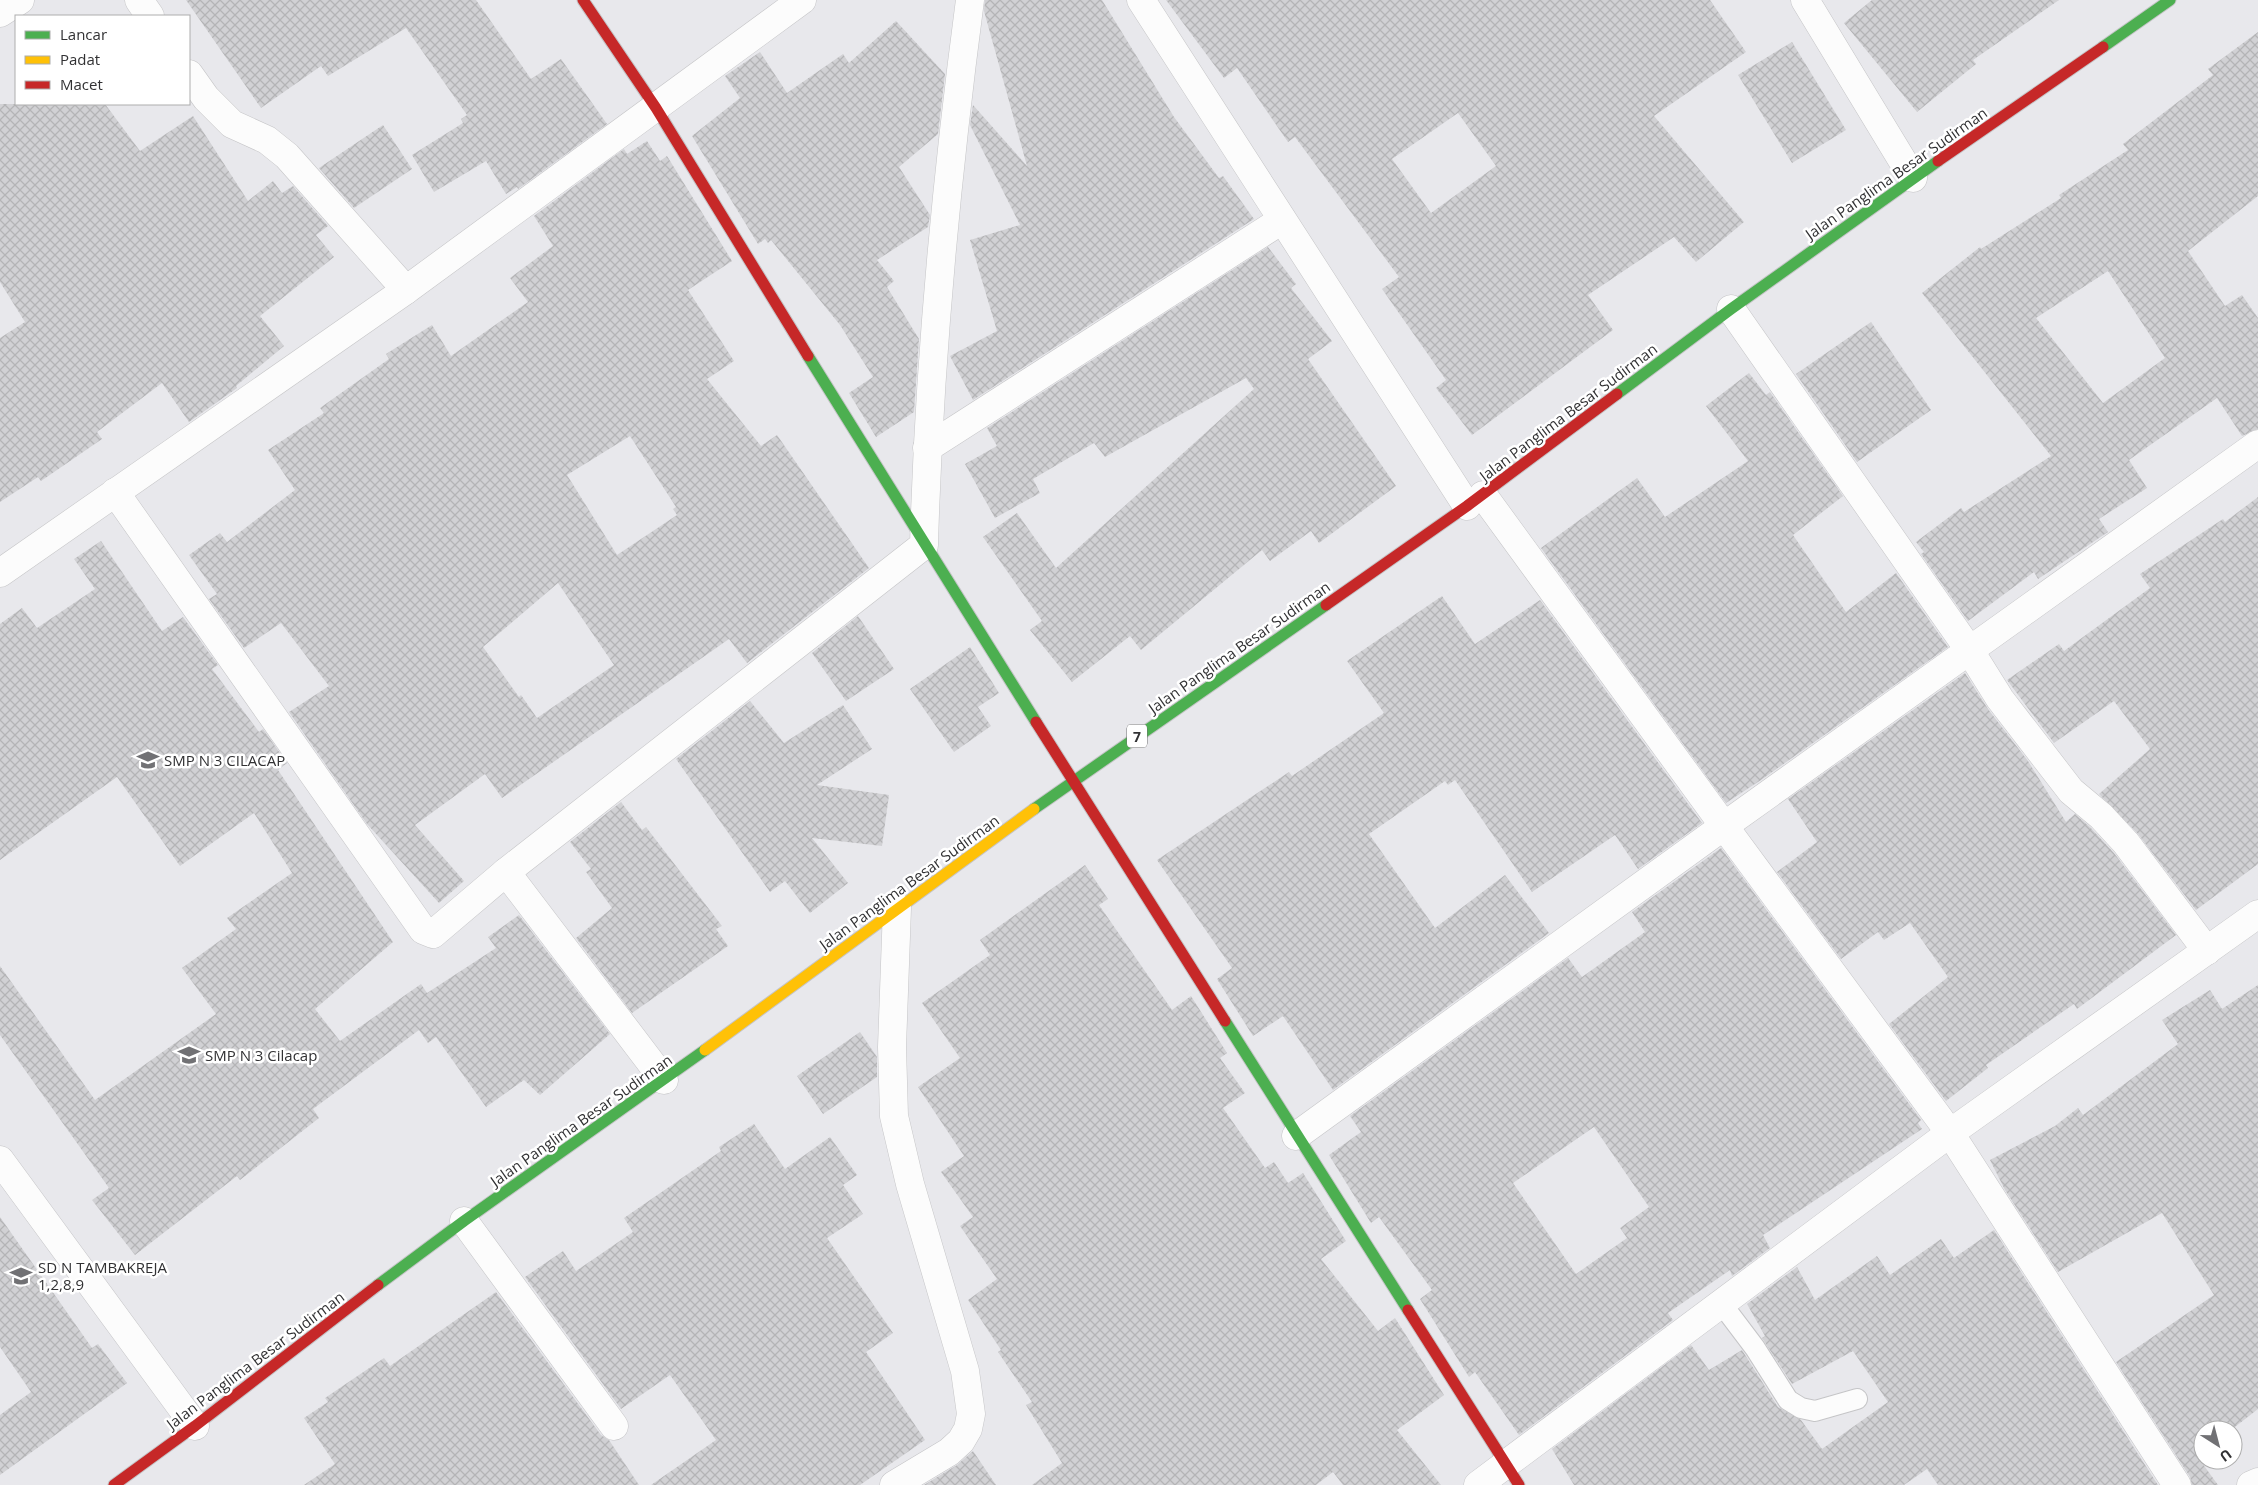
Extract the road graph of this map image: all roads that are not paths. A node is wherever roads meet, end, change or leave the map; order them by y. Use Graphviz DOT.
graph roads {
  1 [pos="20,0"];
  2 [pos="140,0"];
  3 [pos="583,0"];
  4 [pos="802,0"];
  5 [pos="970,0"];
  6 [pos="1141,0"];
  7 [pos="2170,0"];
  8 [pos="1809,2"];
  9 [pos="0,13"];
  10 [pos="149,15"];
  11 [pos="190,75"];
  12 [pos="656,108"];
  13 [pos="1912,178"];
  14 [pos="1282,220"];
  15 [pos="406,290"];
  16 [pos="1731,309"];
  17 [pos="2258,444"];
  18 [pos="927,448"];
  19 [pos="115,492"];
  20 [pos="1475,500"];
  21 [pos="924,545"];
  22 [pos="0,573"];
  23 [pos="1970,651"];
  24 [pos="1073,781"];
  25 [pos="1724,826"];
  26 [pos="506,872"];
  27 [pos="897,908"];
  28 [pos="2258,914"];
  29 [pos="2207,951"];
  30 [pos="664,1080"];
  31 [pos="1950,1133"];
  32 [pos="1296,1136"];
  33 [pos="0,1160"];
  34 [pos="464,1221"];
  35 [pos="1721,1303"];
  36 [pos="1857,1399"];
  37 [pos="195,1426"];
  38 [pos="614,1426"];
  39 [pos="1513,1475"];
  40 [pos="2258,1482"];
  41 [pos="114,1485"];
  42 [pos="894,1485"];
  43 [pos="1478,1485"];
  44 [pos="2176,1485"];
  45 [pos="2251,1485"];
  1 -- 9 [label="street"];
  2 -- 10 [label="street"];
  3 -- 12 [label="main road"];
  4 -- 12 [label="street"];
  5 -- 18 [label="street"];
  6 -- 14 [label="street"];
  7 -- 13 [label="main road, Jalan Panglima Besar Sudirman / 7"];
  8 -- 13 [label="street"];
  11 -- 15 [label="street"];
  12 -- 15 [label="street"];
  12 -- 21 [label="main road"];
  13 -- 16 [label="main road, Jalan Panglima Besar Sudirman / 7"];
  14 -- 18 [label="street"];
  14 -- 20 [label="street"];
  15 -- 19 [label="street"];
  16 -- 20 [label="main road, Jalan Panglima Besar Sudirman / 7"];
  16 -- 23 [label="street"];
  17 -- 23 [label="street"];
  18 -- 21 [label="street"];
  19 -- 22 [label="street"];
  19 -- 26 [label="street"];
  20 -- 24 [label="main road, Jalan Panglima Besar Sudirman / 7"];
  20 -- 25 [label="street"];
  21 -- 24 [label="main road"];
  21 -- 26 [label="street"];
  23 -- 25 [label="street"];
  23 -- 29 [label="street"];
  24 -- 27 [label="main road, Jalan Panglima Besar Sudirman / 7"];
  24 -- 32 [label="main road"];
  25 -- 31 [label="street"];
  25 -- 32 [label="street"];
  26 -- 30 [label="street"];
  27 -- 30 [label="main road, Jalan Panglima Besar Sudirman / 7"];
  27 -- 42 [label="street"];
  28 -- 29 [label="street"];
  29 -- 31 [label="street"];
  30 -- 34 [label="main road, Jalan Panglima Besar Sudirman / 7"];
  31 -- 35 [label="street"];
  31 -- 44 [label="street"];
  32 -- 39 [label="main road"];
  33 -- 37 [label="street"];
  34 -- 37 [label="main road, Jalan Panglima Besar Sudirman / 7"];
  34 -- 38 [label="street"];
  35 -- 36 [label="lane"];
  35 -- 39 [label="street"];
  37 -- 41 [label="main road, Jalan Panglima Besar Sudirman / 7"];
  39 -- 43 [label="street"];
  40 -- 45 [label="street"];
}
